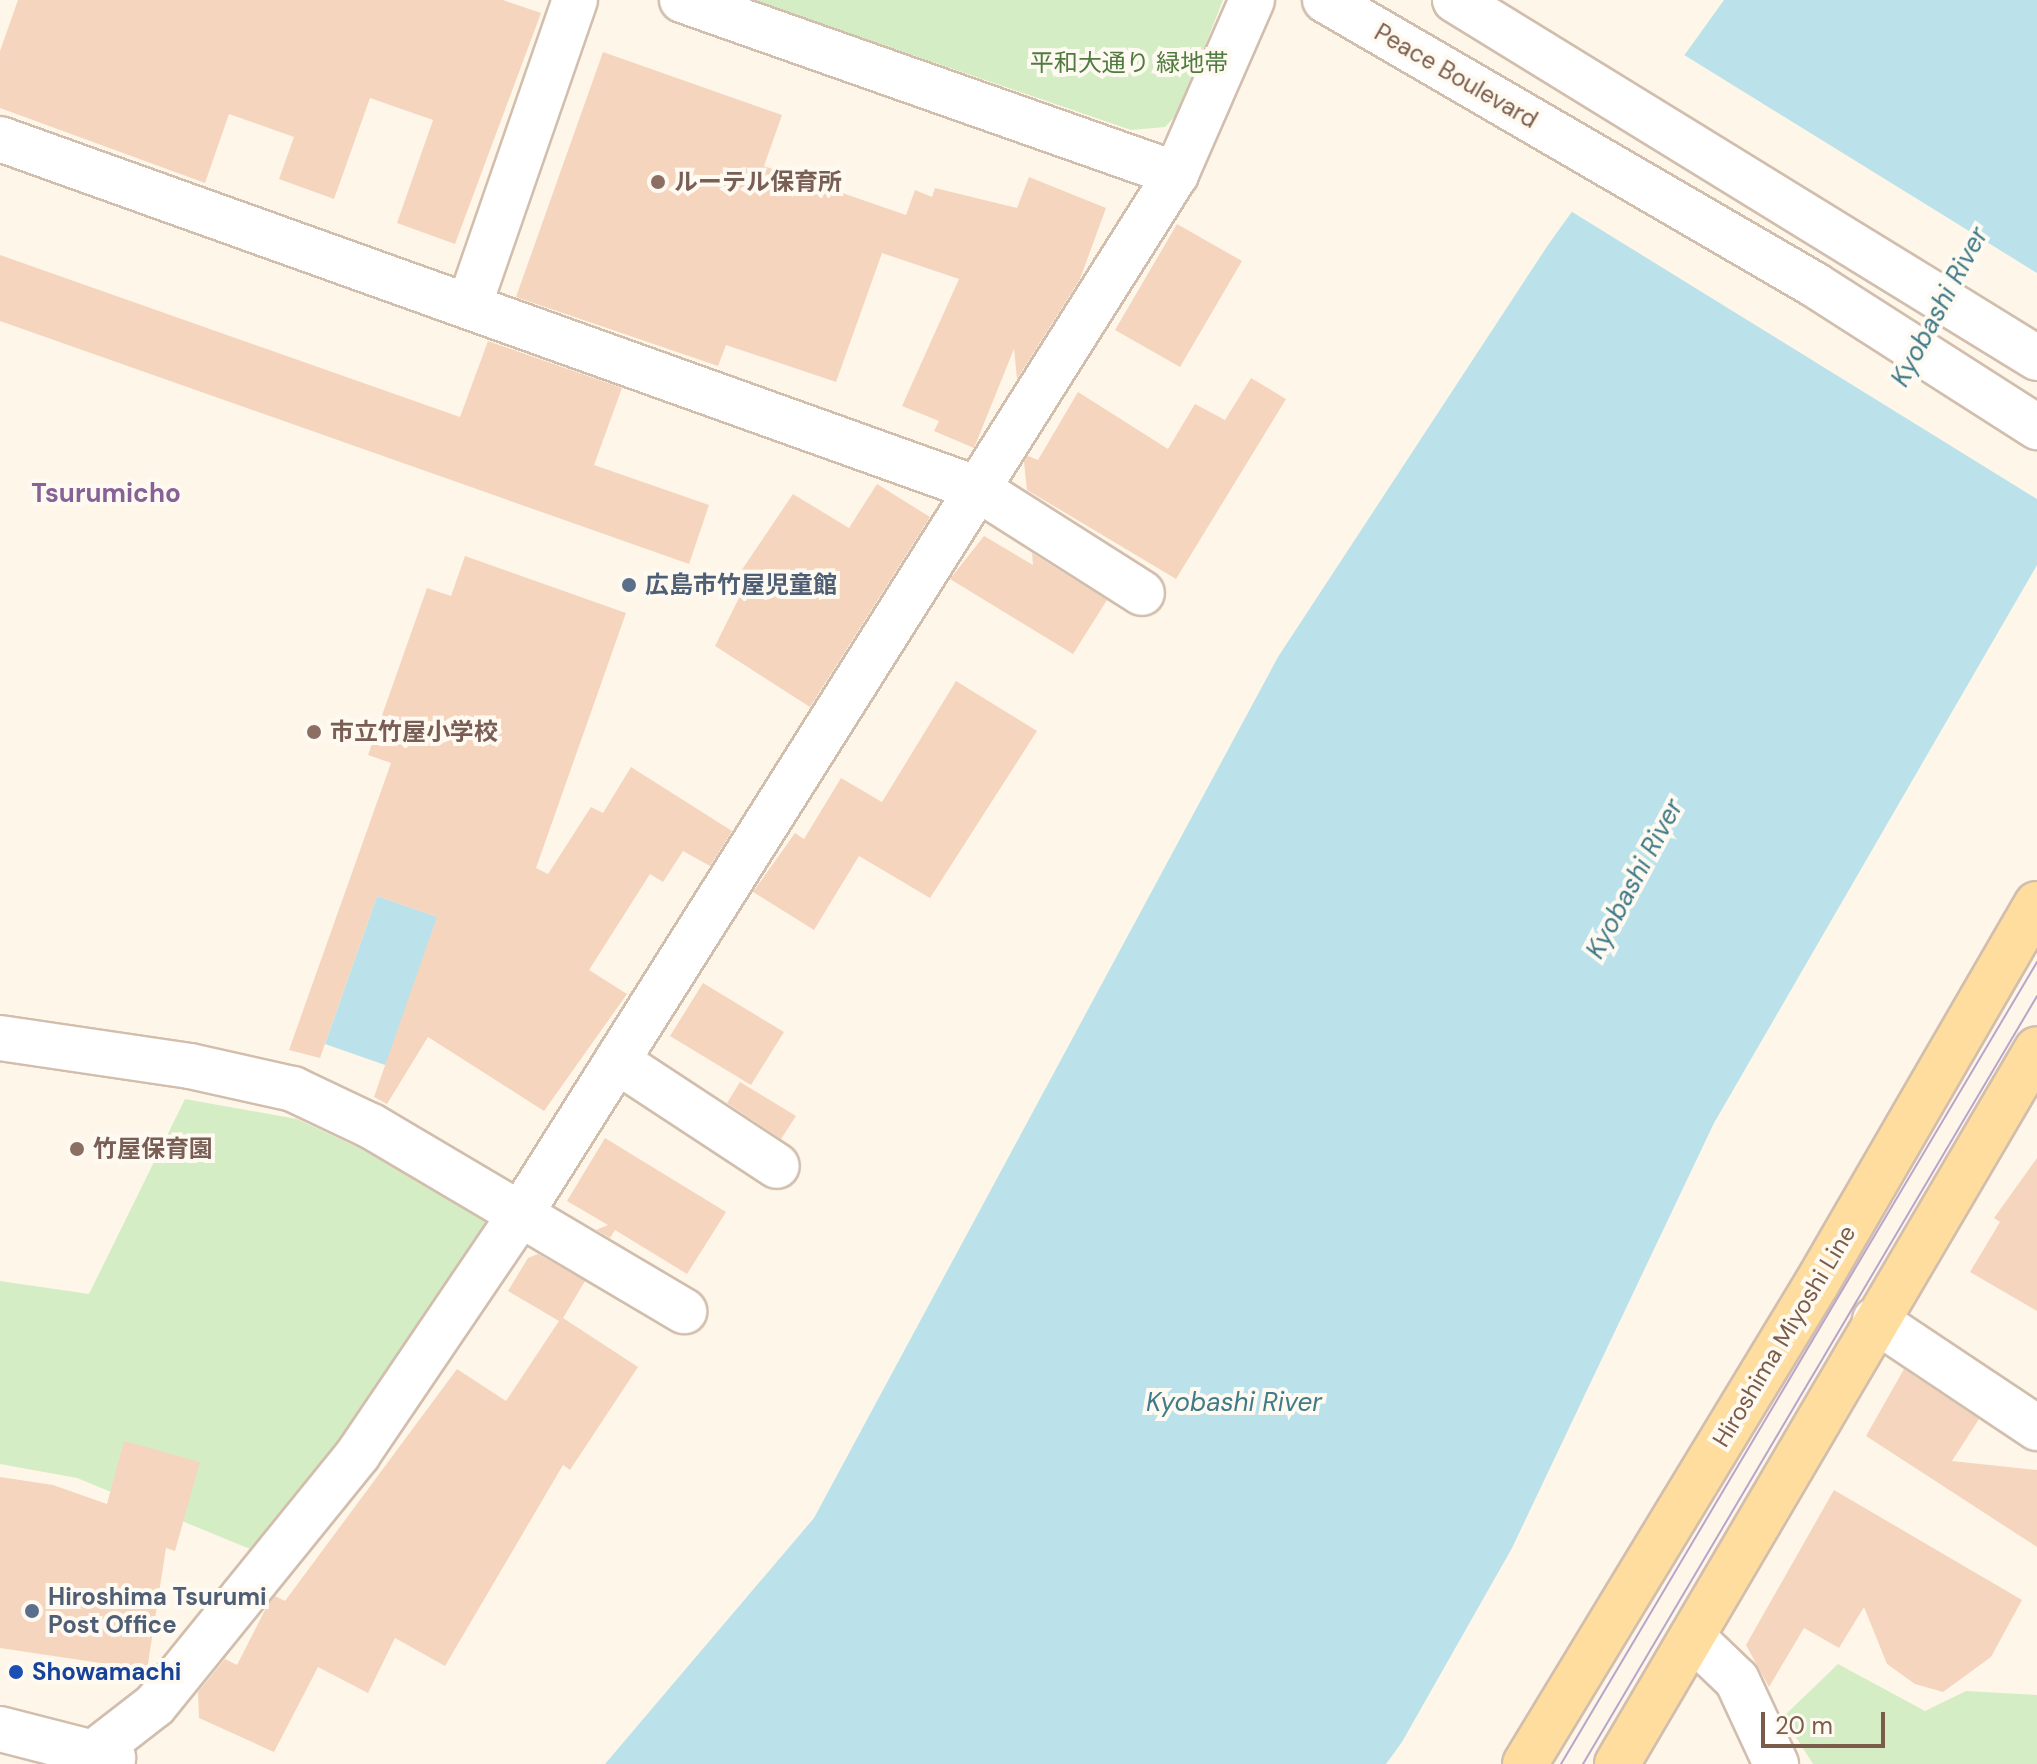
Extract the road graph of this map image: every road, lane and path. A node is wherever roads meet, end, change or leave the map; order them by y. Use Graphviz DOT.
graph roads {
  1 [pos="575,0"];
  2 [pos="682,0"];
  3 [pos="1252,0"];
  4 [pos="1325,0"];
  5 [pos="1455,0"];
  6 [pos="0,139"];
  7 [pos="1176,174"];
  8 [pos="469,306"];
  9 [pos="2037,358"];
  10 [pos="2037,427"];
  11 [pos="978,489"];
  12 [pos="1142,593"];
  13 [pos="2037,904"];
  14 [pos="0,1038"];
  15 [pos="2037,1049"];
  16 [pos="617,1061"];
  17 [pos="777,1166"];
  18 [pos="521,1213"];
  19 [pos="684,1311"];
  20 [pos="1875,1320"];
  21 [pos="2037,1428"];
  22 [pos="1692,1637"];
  23 [pos="0,1729"];
  24 [pos="101,1760"];
  25 [pos="1525,1764"];
  26 [pos="1617,1764"];
  27 [pos="1776,1764"];
  1 -- 8 [label="street"];
  2 -- 7 [label="street"];
  3 -- 7 [label="street"];
  4 -- 10 [label="street, Peace Boulevard"];
  5 -- 9 [label="street"];
  6 -- 8 [label="street"];
  7 -- 11 [label="street"];
  8 -- 11 [label="street"];
  11 -- 12 [label="street"];
  11 -- 16 [label="street"];
  13 -- 25 [label="main road, Hiroshima Miyoshi Line"];
  14 -- 18 [label="street"];
  15 -- 20 [label="main road"];
  16 -- 17 [label="street"];
  16 -- 18 [label="street"];
  18 -- 19 [label="street"];
  18 -- 24 [label="street"];
  20 -- 21 [label="street"];
  20 -- 22 [label="main road"];
  22 -- 26 [label="main road"];
  22 -- 27 [label="street"];
  23 -- 24 [label="street"];
}
